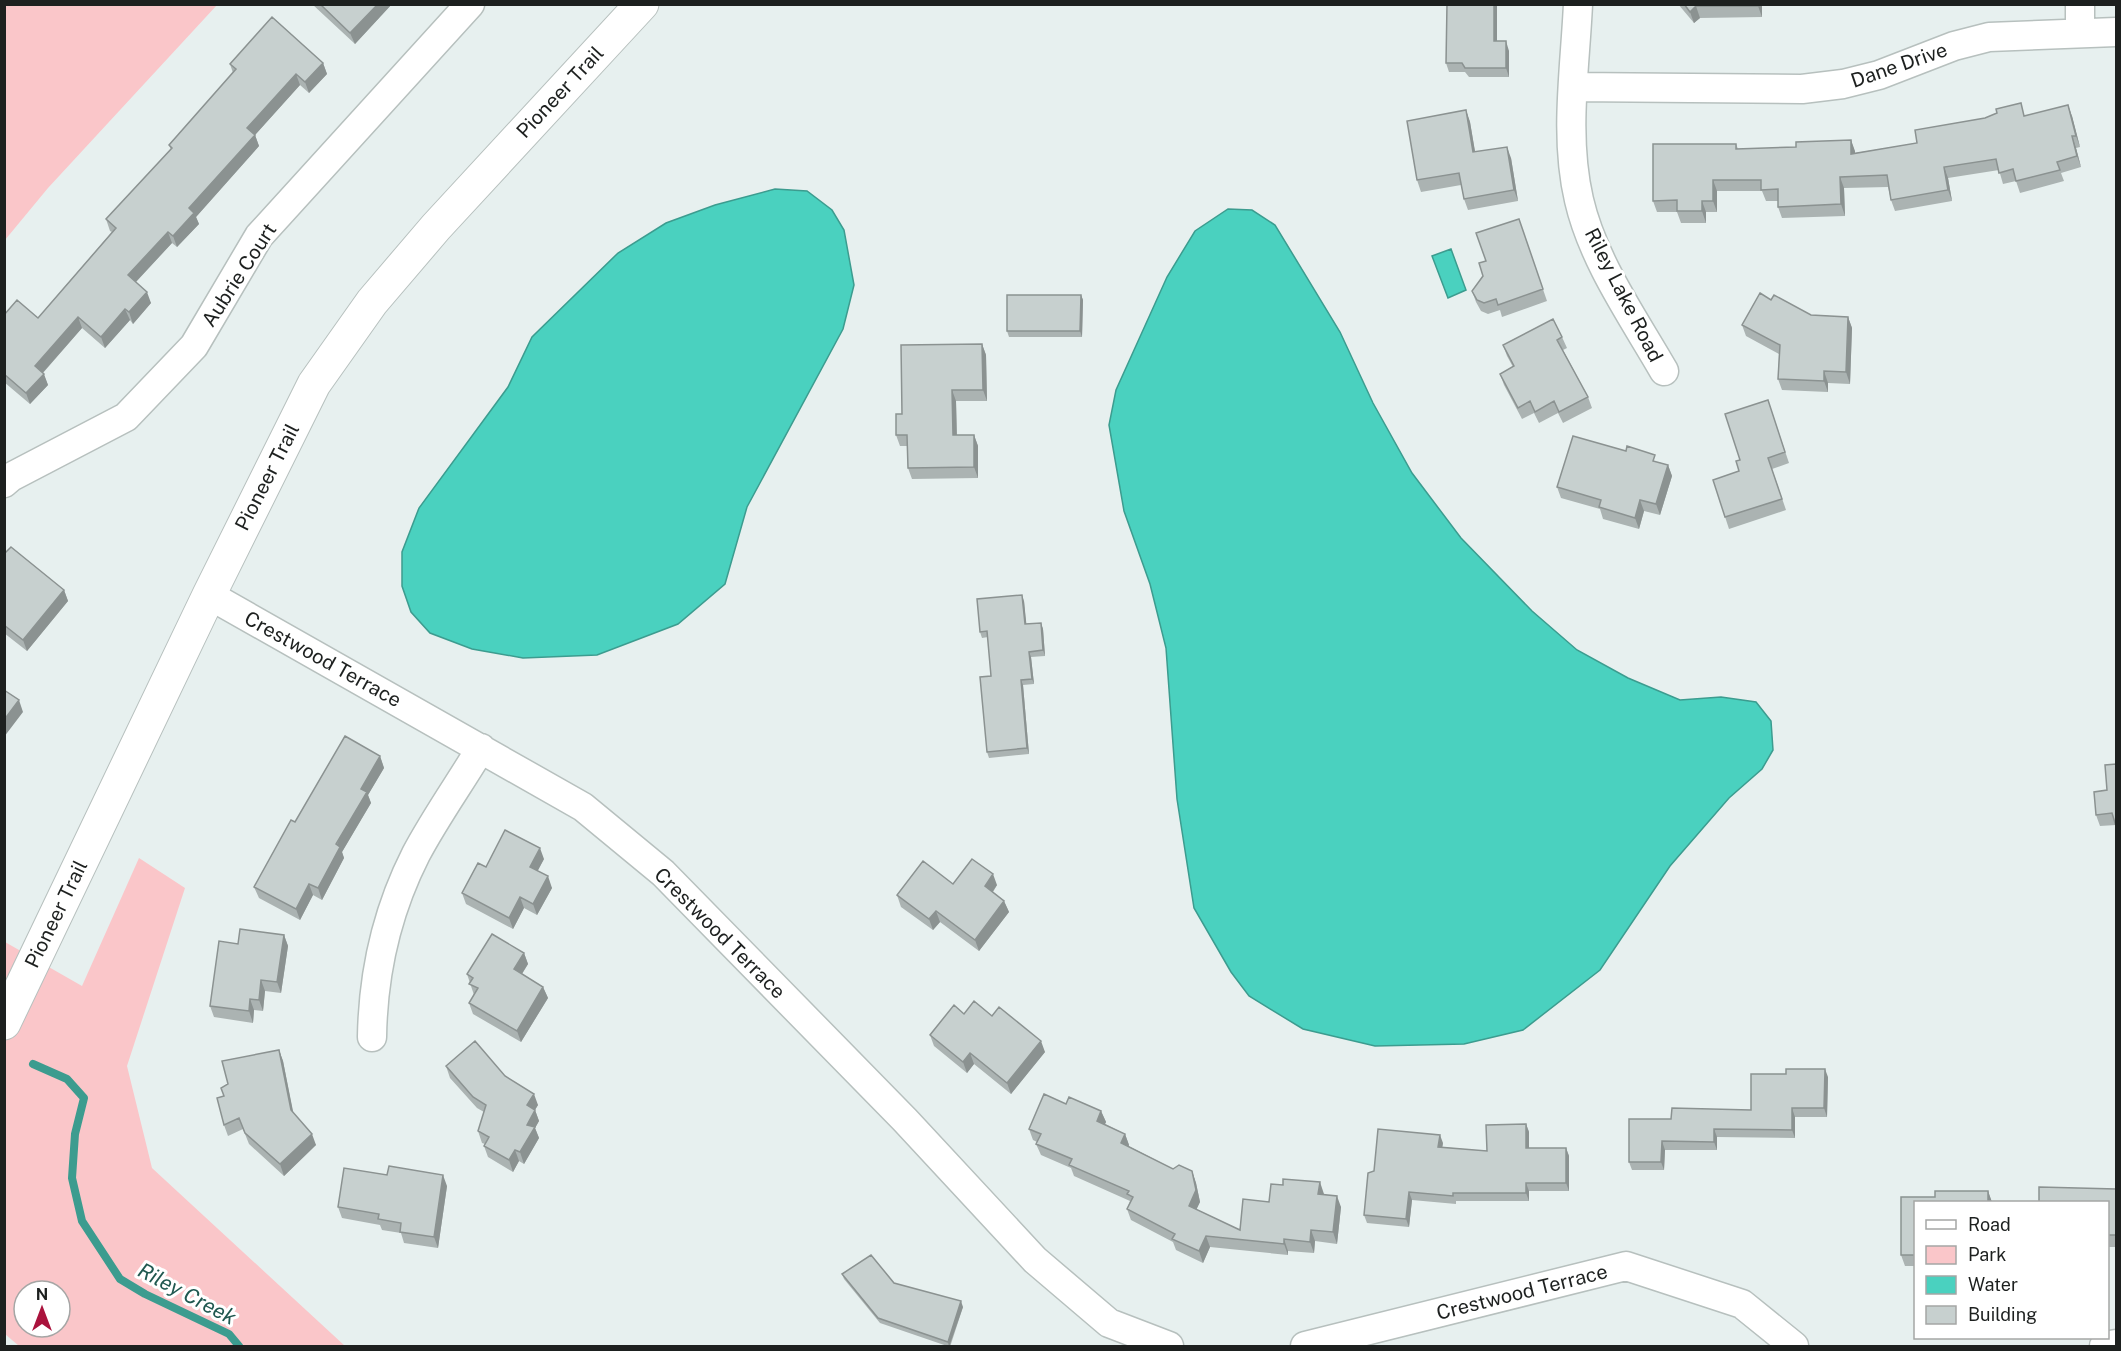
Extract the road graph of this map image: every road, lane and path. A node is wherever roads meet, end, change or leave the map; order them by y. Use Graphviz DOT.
graph roads {
  1 [pos="470,4"];
  2 [pos="642,4"];
  3 [pos="1578,4"];
  4 [pos="2080,4"];
  5 [pos="2116,32"];
  6 [pos="2080,33"];
  7 [pos="1572,87"];
  8 [pos="1664,371"];
  9 [pos="4,483"];
  10 [pos="209,595"];
  11 [pos="481,748"];
  12 [pos="4,1023"];
  13 [pos="372,1037"];
  14 [pos="2116,1344"];
  15 [pos="1169,1347"];
  16 [pos="1305,1347"];
  17 [pos="1794,1347"];
  18 [pos="2104,1347"];
  1 -- 9 [label="street, Aubrie Court"];
  2 -- 10 [label="main road, Pioneer Trail"];
  3 -- 7 [label="street, Riley Lake Road"];
  4 -- 6 [label="street"];
  5 -- 6 [label="street, Dane Drive"];
  6 -- 7 [label="street, Dane Drive"];
  7 -- 8 [label="street, Riley Lake Road"];
  10 -- 11 [label="street, Crestwood Terrace"];
  10 -- 12 [label="main road, Pioneer Trail"];
  11 -- 13 [label="street"];
  11 -- 15 [label="street, Crestwood Terrace"];
  14 -- 18 [label="street"];
  16 -- 17 [label="street, Crestwood Terrace"];
}
